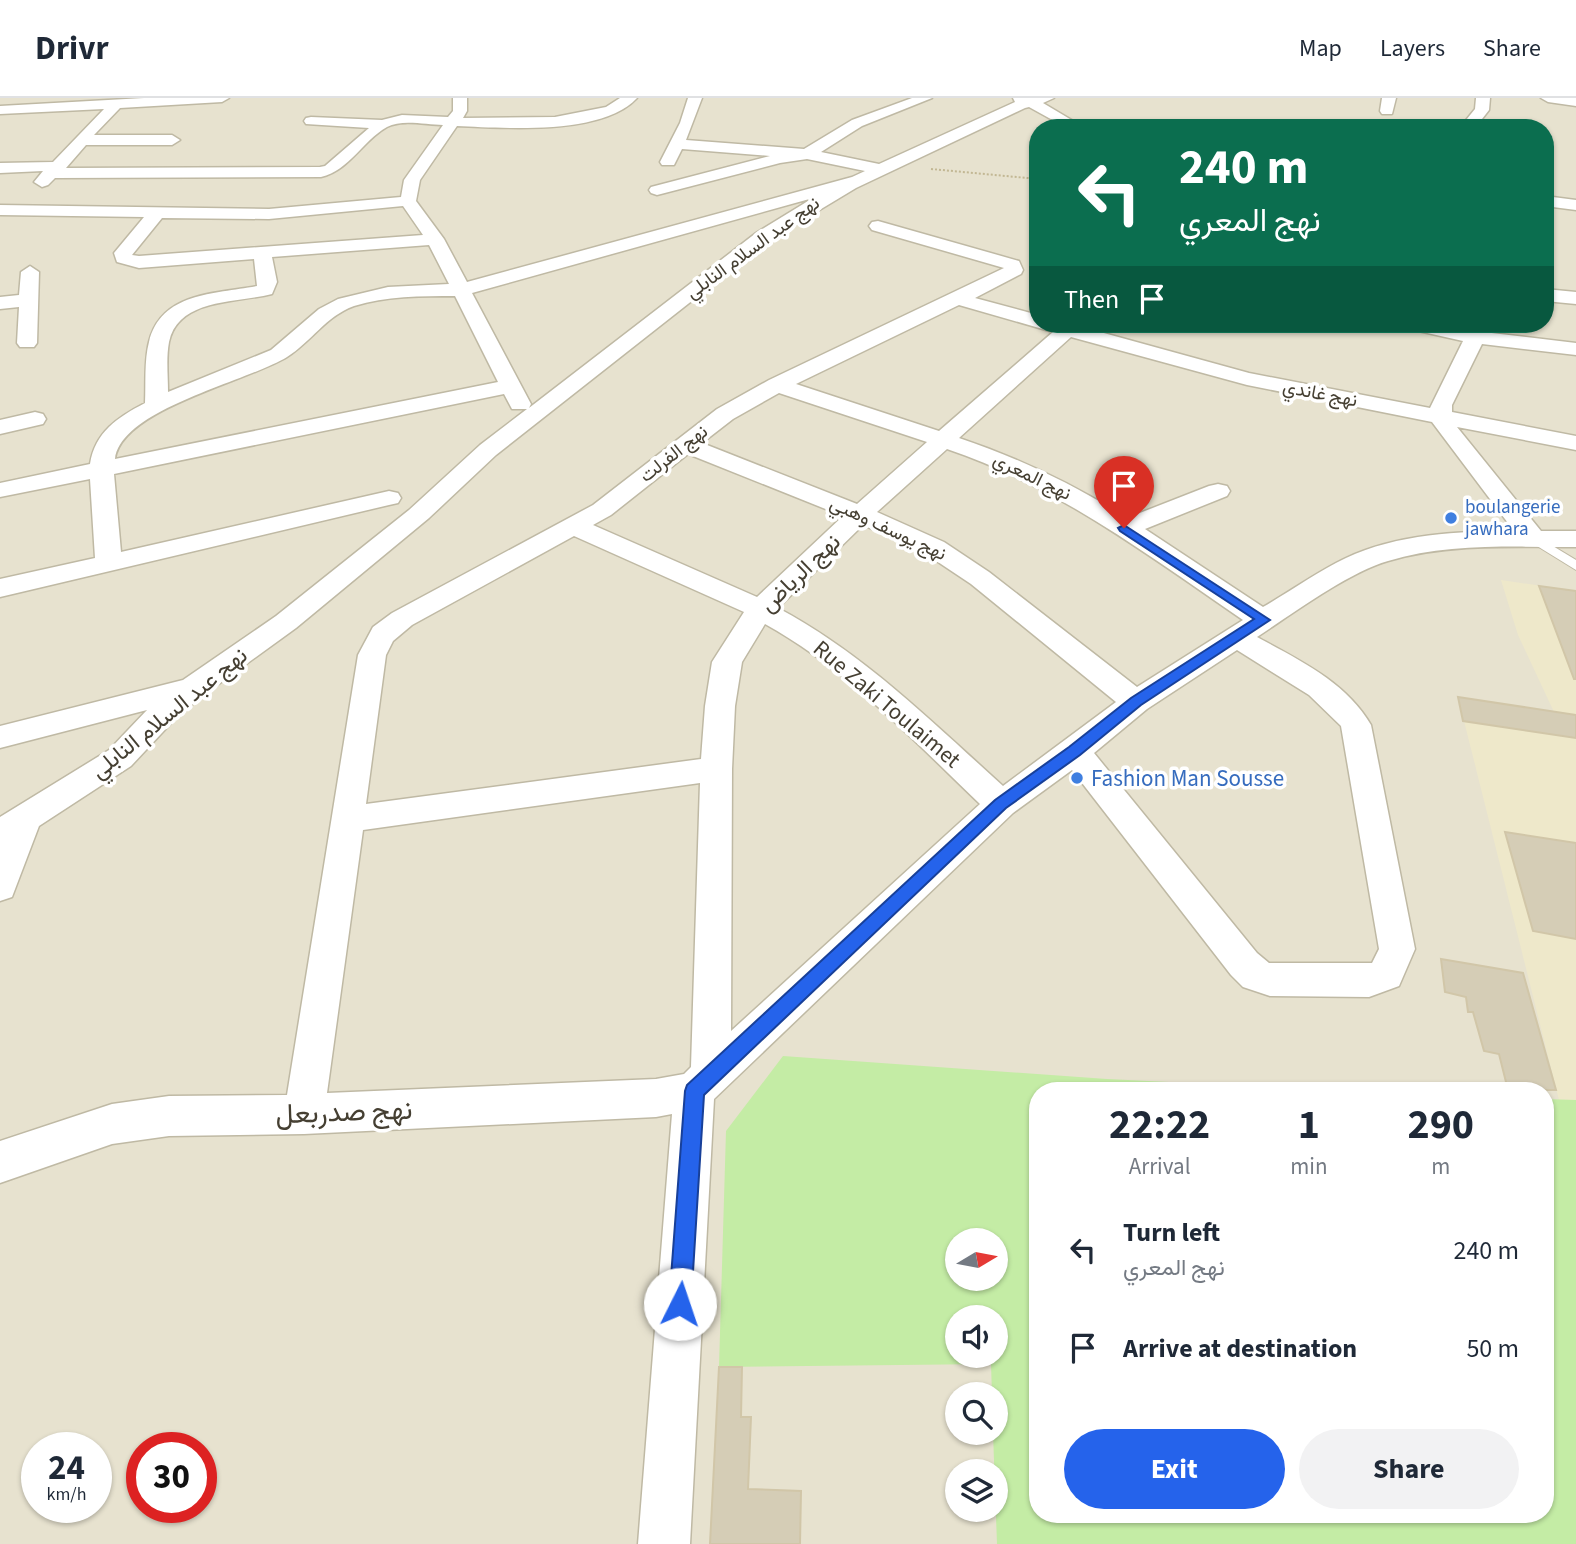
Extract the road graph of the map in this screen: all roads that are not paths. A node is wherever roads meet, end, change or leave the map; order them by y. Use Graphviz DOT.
graph roads {
  1 [pos="222,98"];
  2 [pos="460,98"];
  3 [pos="630,98"];
  4 [pos="695,98"];
  5 [pos="925,98"];
  6 [pos="1483,98"];
  7 [pos="1031,99"];
  8 [pos="1553,99"];
  9 [pos="877,101"];
  10 [pos="89,102"];
  11 [pos="1576,102"];
  12 [pos="115,105"];
  13 [pos="898,106"];
  14 [pos="0,110"];
  15 [pos="1063,119"];
  16 [pos="1474,119"];
  17 [pos="453,120"];
  18 [pos="311,121"];
  19 [pos="382,124"];
  20 [pos="83,140"];
  21 [pos="172,140"];
  22 [pos="677,144"];
  23 [pos="807,153"];
  24 [pos="884,167"];
  25 [pos="0,168"];
  26 [pos="57,169"];
  27 [pos="852,182"];
  28 [pos="408,201"];
  29 [pos="1554,202"];
  30 [pos="1576,205"];
  31 [pos="7,209"];
  32 [pos="156,214"];
  33 [pos="878,226"];
  34 [pos="435,239"];
  35 [pos="262,254"];
  36 [pos="30,272"];
  37 [pos="461,290"];
  38 [pos="1554,296"];
  39 [pos="955,298"];
  40 [pos="1576,298"];
  41 [pos="29,300"];
  42 [pos="0,303"];
  43 [pos="1029,319"];
  44 [pos="1052,333"];
  45 [pos="1080,333"];
  46 [pos="1471,333"];
  47 [pos="1484,333"];
  48 [pos="27,343"];
  49 [pos="1576,349"];
  50 [pos="777,385"];
  51 [pos="510,386"];
  52 [pos="156,407"];
  53 [pos="538,412"];
  54 [pos="1441,417"];
  55 [pos="35,419"];
  56 [pos="0,427"];
  57 [pos="944,441"];
  58 [pos="1576,443"];
  59 [pos="685,445"];
  60 [pos="488,450"];
  61 [pos="102,468"];
  62 [pos="0,490"];
  63 [pos="1219,491"];
  64 [pos="384,507"];
  65 [pos="860,514"];
  66 [pos="418,515"];
  67 [pos="575,527"];
  68 [pos="1124,528"];
  69 [pos="1533,538"];
  70 [pos="1576,539"];
  71 [pos="366,558"];
  72 [pos="109,563"];
  73 [pos="1576,566"];
  74 [pos="0,588"];
  75 [pos="759,610"];
  76 [pos="1250,628"];
  77 [pos="191,689"];
  78 [pos="1136,702"];
  79 [pos="0,737"];
  80 [pos="1074,751"];
  81 [pos="716,769"];
  82 [pos="1000,804"];
  83 [pos="349,819"];
  84 [pos="13,826"];
  85 [pos="0,887"];
  86 [pos="703,1083"];
  87 [pos="304,1114"];
  88 [pos="0,1162"];
  89 [pos="664,1544"];
  1 -- 12 [label="street"];
  2 -- 17 [label="street"];
  3 -- 17 [label="street"];
  4 -- 22 [label="street"];
  5 -- 13 [label="street"];
  6 -- 16 [label="street"];
  7 -- 15 [label="street"];
  7 -- 24 [label="street, نهج عبد السلام النابلي"];
  8 -- 11 [label="street"];
  9 -- 13 [label="street"];
  10 -- 12 [label="street"];
  10 -- 14 [label="street"];
  12 -- 20 [label="street"];
  13 -- 23 [label="street"];
  17 -- 19 [label="street"];
  17 -- 28 [label="street"];
  18 -- 19 [label="street"];
  19 -- 26 [label="street"];
  20 -- 21 [label="street"];
  20 -- 26 [label="street"];
  22 -- 23 [label="street"];
  22 -- 23 [label="street"];
  23 -- 24 [label="street"];
  24 -- 27 [label="street, نهج عبد السلام النابلي"];
  25 -- 26 [label="street"];
  26 -- 31 [label="street"];
  27 -- 37 [label="street"];
  27 -- 53 [label="street, نهج عبد السلام النابلي"];
  28 -- 32 [label="street"];
  28 -- 34 [label="street"];
  29 -- 30 [label="street"];
  31 -- 32 [label="street"];
  32 -- 35 [label="street"];
  33 -- 39 [label="street, نهج الفرلت"];
  34 -- 35 [label="street"];
  34 -- 37 [label="street"];
  35 -- 52 [label="street"];
  36 -- 41 [label="street"];
  37 -- 51 [label="street"];
  37 -- 52 [label="street"];
  38 -- 40 [label="street"];
  39 -- 43 [label="street"];
  39 -- 50 [label="street, نهج الفرلت"];
  41 -- 42 [label="street"];
  41 -- 48 [label="street"];
  44 -- 57 [label="street, نهج الرياض"];
  45 -- 54 [label="street, نهج غاندي"];
  46 -- 54 [label="street"];
  47 -- 49 [label="street"];
  50 -- 57 [label="street, نهج المعري"];
  50 -- 59 [label="street, نهج الفرلت"];
  51 -- 53 [label="street"];
  51 -- 61 [label="street"];
  52 -- 61 [label="street"];
  53 -- 60 [label="street, نهج عبد السلام النابلي"];
  54 -- 58 [label="street, نهج غاندي"];
  54 -- 69 [label="street"];
  55 -- 56 [label="street"];
  57 -- 65 [label="street, نهج الرياض"];
  57 -- 68 [label="street, نهج المعري"];
  59 -- 65 [label="street, نهج يوسف وهبي"];
  59 -- 67 [label="street, نهج الفرلت"];
  60 -- 64 [label="street, نهج عبد السلام النابلي"];
  60 -- 66 [label="street, نهج عبد السلام النابلي"];
  61 -- 62 [label="street"];
  61 -- 72 [label="street"];
  63 -- 68 [label="street"];
  64 -- 66 [label="street"];
  64 -- 71 [label="street, نهج عبد السلام النابلي"];
  64 -- 72 [label="street"];
  65 -- 75 [label="street, نهج الرياض"];
  65 -- 78 [label="street, نهج يوسف وهبي"];
  66 -- 71 [label="street, نهج عبد السلام النابلي"];
  67 -- 75 [label="street, Rue Zaki Toulaimet"];
  67 -- 83 [label="street, نهج الفرلت"];
  68 -- 76 [label="street, نهج المعري"];
  69 -- 70 [label="street"];
  69 -- 73 [label="lane"];
  69 -- 76 [label="street"];
  71 -- 77 [label="street, نهج عبد السلام النابلي"];
  72 -- 74 [label="street"];
  75 -- 81 [label="street, نهج الرياض"];
  75 -- 82 [label="street, Rue Zaki Toulaimet"];
  76 -- 78 [label="street"];
  76 -- 80 [label="street, نهج المعري"];
  77 -- 79 [label="street"];
  77 -- 84 [label="street, نهج عبد السلام النابلي"];
  78 -- 80 [label="street"];
  80 -- 82 [label="street"];
  81 -- 83 [label="street"];
  81 -- 86 [label="street, نهج الرياض"];
  82 -- 86 [label="street"];
  83 -- 87 [label="street, نهج الفرلت"];
  84 -- 85 [label="street"];
  86 -- 87 [label="street, نهج صدربعل"];
  86 -- 89 [label="street, نهج الرياض"];
  87 -- 88 [label="street, نهج صدربعل"];
}
